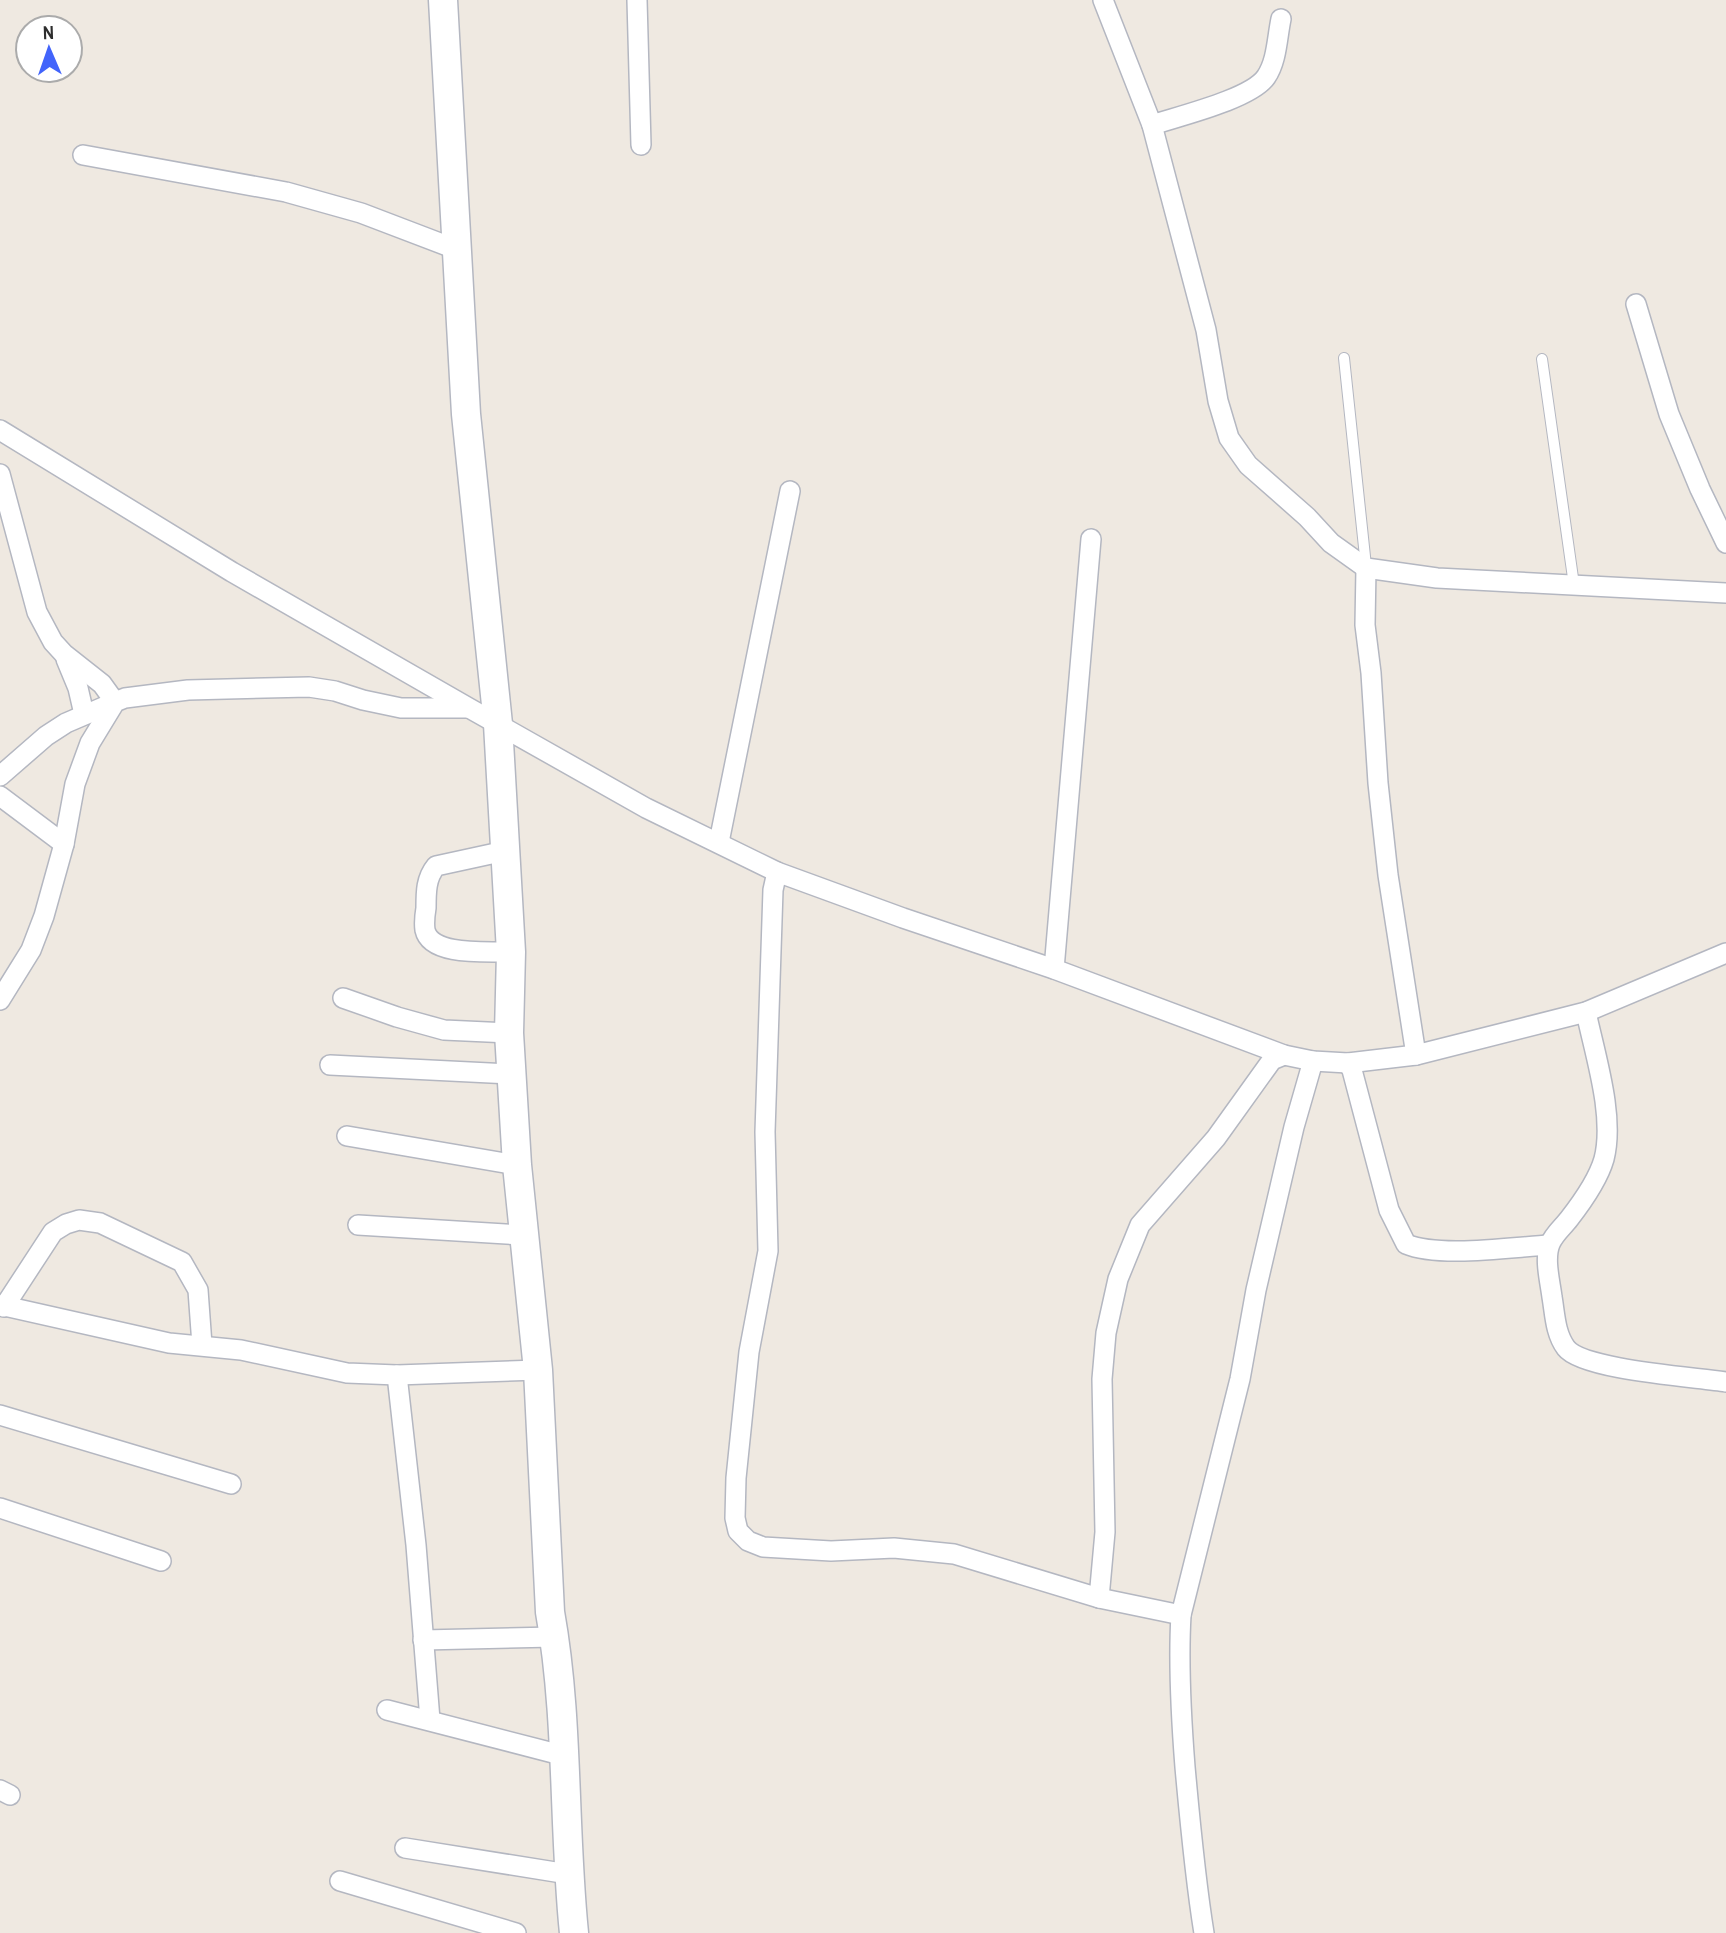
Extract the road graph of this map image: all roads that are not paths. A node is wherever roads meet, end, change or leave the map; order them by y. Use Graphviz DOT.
graph roads {
  1 [pos="443,0"];
  2 [pos="637,0"];
  3 [pos="1102,0"];
  4 [pos="1281,19"];
  5 [pos="1152,125"];
  6 [pos="641,145"];
  7 [pos="83,155"];
  8 [pos="458,250"];
  9 [pos="1636,304"];
  10 [pos="1344,358"];
  11 [pos="1542,359"];
  12 [pos="0,430"];
  13 [pos="0,474"];
  14 [pos="790,491"];
  15 [pos="1091,539"];
  16 [pos="1726,542"];
  17 [pos="1366,568"];
  18 [pos="1574,585"];
  19 [pos="1726,593"];
  20 [pos="64,654"];
  21 [pos="115,702"];
  22 [pos="469,708"];
  23 [pos="84,714"];
  24 [pos="498,724"];
  25 [pos="0,776"];
  26 [pos="0,796"];
  27 [pos="719,842"];
  28 [pos="64,844"];
  29 [pos="505,851"];
  30 [pos="777,872"];
  31 [pos="511,952"];
  32 [pos="1726,953"];
  33 [pos="1054,969"];
  34 [pos="343,998"];
  35 [pos="0,1000"];
  36 [pos="1586,1012"];
  37 [pos="509,1032"];
  38 [pos="1284,1055"];
  39 [pos="1416,1055"];
  40 [pos="1313,1061"];
  41 [pos="1349,1063"];
  42 [pos="330,1065"];
  43 [pos="512,1074"];
  44 [pos="347,1136"];
  45 [pos="517,1165"];
  46 [pos="358,1225"];
  47 [pos="523,1235"];
  48 [pos="1549,1245"];
  49 [pos="2,1306"];
  50 [pos="202,1345"];
  51 [pos="538,1370"];
  52 [pos="397,1375"];
  53 [pos="1726,1382"];
  54 [pos="0,1415"];
  55 [pos="231,1485"];
  56 [pos="0,1508"];
  57 [pos="161,1561"];
  58 [pos="1099,1598"];
  59 [pos="1181,1615"];
  60 [pos="554,1637"];
  61 [pos="423,1640"];
  62 [pos="387,1710"];
  63 [pos="430,1720"];
  64 [pos="565,1756"];
  65 [pos="405,1848"];
  66 [pos="568,1874"];
  67 [pos="340,1881"];
  68 [pos="516,1933"];
  69 [pos="574,1933"];
  70 [pos="1204,1933"];
  1 -- 8 [label="main road"];
  2 -- 6 [label="street"];
  3 -- 5 [label="street"];
  4 -- 5 [label="street"];
  5 -- 17 [label="street"];
  7 -- 8 [label="street"];
  8 -- 24 [label="main road"];
  9 -- 16 [label="street"];
  10 -- 17 [label="lane"];
  11 -- 18 [label="lane"];
  12 -- 22 [label="street"];
  13 -- 20 [label="street"];
  14 -- 27 [label="street"];
  15 -- 33 [label="street"];
  17 -- 18 [label="street"];
  17 -- 39 [label="street"];
  18 -- 19 [label="street"];
  20 -- 21 [label="street"];
  20 -- 23 [label="street"];
  21 -- 22 [label="street"];
  21 -- 23 [label="street"];
  21 -- 28 [label="street"];
  22 -- 24 [label="street"];
  23 -- 25 [label="street"];
  24 -- 27 [label="street"];
  24 -- 29 [label="main road"];
  26 -- 28 [label="street"];
  27 -- 30 [label="street"];
  28 -- 35 [label="street"];
  29 -- 31 [label="main road"];
  29 -- 31 [label="street"];
  30 -- 33 [label="street"];
  30 -- 58 [label="street"];
  31 -- 37 [label="main road"];
  32 -- 36 [label="street"];
  33 -- 38 [label="street"];
  34 -- 37 [label="street"];
  36 -- 39 [label="street"];
  36 -- 48 [label="street"];
  37 -- 43 [label="main road"];
  38 -- 40 [label="street"];
  38 -- 58 [label="street"];
  39 -- 41 [label="street"];
  40 -- 41 [label="street"];
  40 -- 59 [label="street"];
  41 -- 48 [label="street"];
  42 -- 43 [label="street"];
  43 -- 45 [label="main road"];
  44 -- 45 [label="street"];
  45 -- 47 [label="main road"];
  46 -- 47 [label="street"];
  47 -- 51 [label="main road"];
  48 -- 53 [label="street"];
  49 -- 50 [label="street"];
  49 -- 50 [label="street"];
  50 -- 52 [label="street"];
  51 -- 52 [label="street"];
  51 -- 60 [label="main road"];
  52 -- 61 [label="street"];
  54 -- 55 [label="street"];
  56 -- 57 [label="street"];
  58 -- 59 [label="street"];
  59 -- 70 [label="street"];
  60 -- 61 [label="street"];
  60 -- 64 [label="main road"];
  61 -- 63 [label="street"];
  62 -- 63 [label="street"];
  63 -- 64 [label="street"];
  64 -- 66 [label="main road"];
  65 -- 66 [label="street"];
  66 -- 69 [label="main road"];
  67 -- 68 [label="street"];
}
